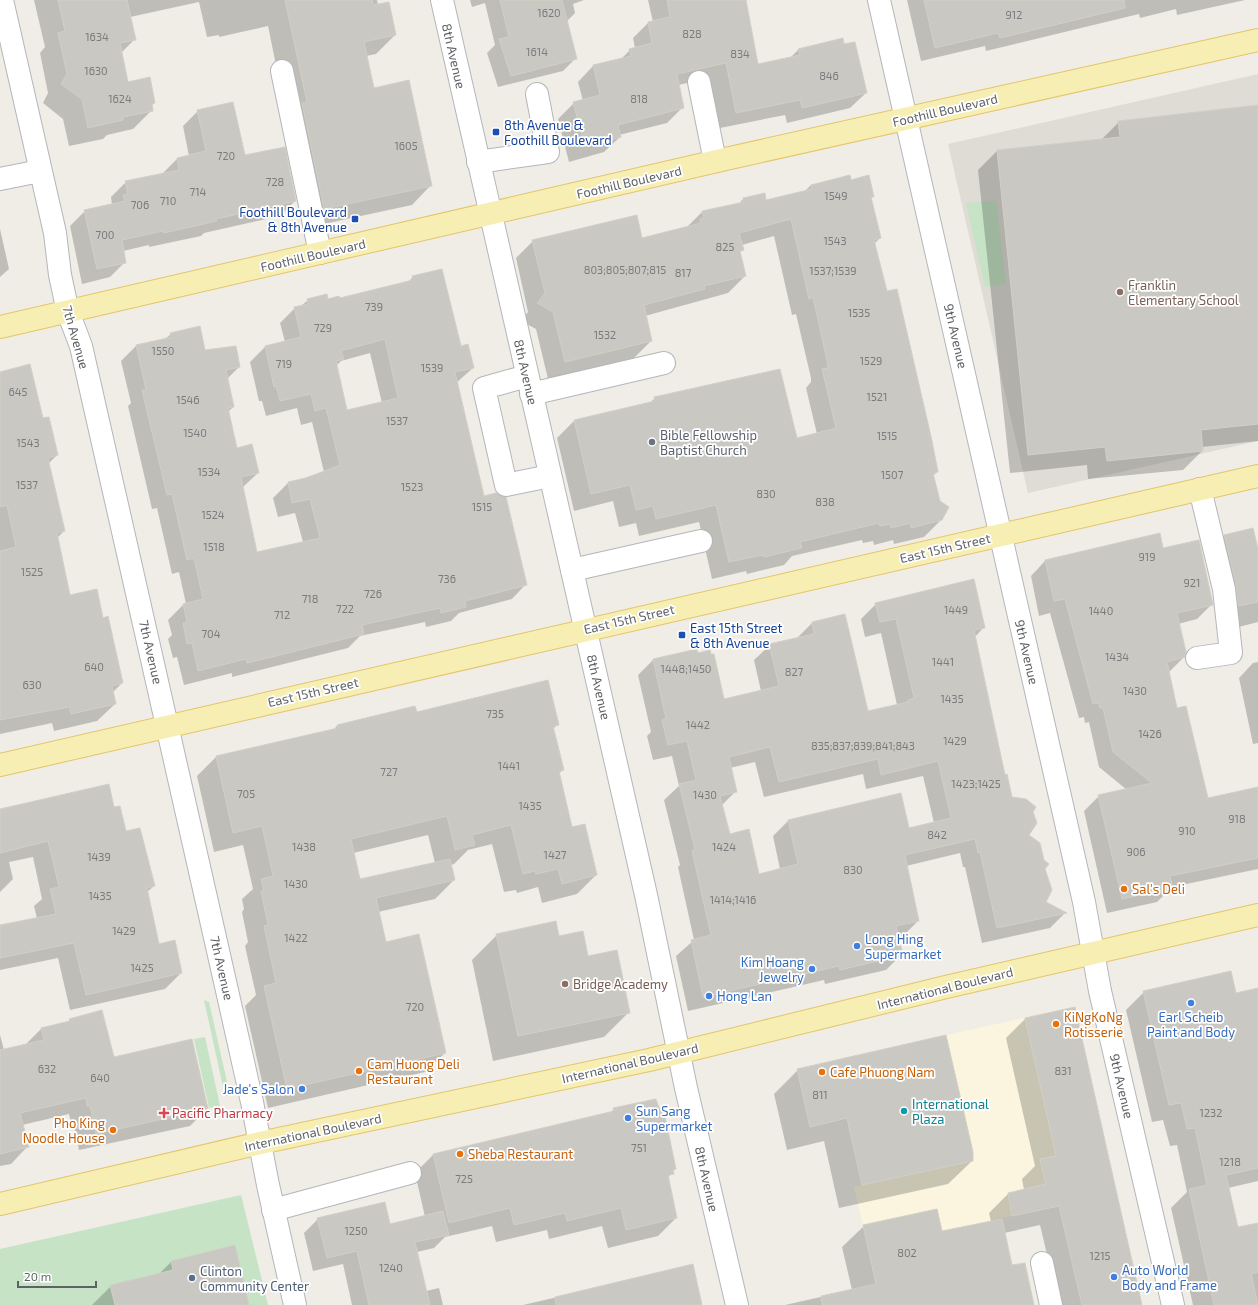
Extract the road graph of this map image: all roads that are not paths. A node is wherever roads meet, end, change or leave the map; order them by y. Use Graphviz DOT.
graph roads {
  1 [pos="2,0"];
  2 [pos="442,0"];
  3 [pos="879,0"];
  4 [pos="1258,40"];
  5 [pos="282,71"];
  6 [pos="699,82"];
  7 [pos="537,94"];
  8 [pos="906,119"];
  9 [pos="715,161"];
  10 [pos="478,162"];
  11 [pos="40,171"];
  12 [pos="0,179"];
  13 [pos="490,214"];
  14 [pos="320,253"];
  15 [pos="68,312"];
  16 [pos="0,327"];
  17 [pos="664,363"];
  18 [pos="529,385"];
  19 [pos="550,476"];
  20 [pos="1258,476"];
  21 [pos="1200,489"];
  22 [pos="1001,535"];
  23 [pos="701,541"];
  24 [pos="572,570"];
  25 [pos="585,629"];
  26 [pos="1197,658"];
  27 [pos="168,726"];
  28 [pos="0,765"];
  29 [pos="1258,915"];
  30 [pos="1094,952"];
  31 [pos="680,1053"];
  32 [pos="260,1144"];
  33 [pos="410,1173"];
  34 [pos="0,1204"];
  35 [pos="273,1210"];
  36 [pos="1042,1263"];
  37 [pos="295,1305"];
  38 [pos="736,1305"];
  39 [pos="1051,1305"];
  40 [pos="1173,1305"];
  1 -- 11 [label="street, 7th Avenue"];
  2 -- 10 [label="street, 8th Avenue"];
  3 -- 8 [label="street, 9th Avenue"];
  4 -- 8 [label="main road, Foothill Boulevard"];
  5 -- 14 [label="street"];
  6 -- 9 [label="street"];
  7 -- 10 [label="street"];
  8 -- 9 [label="main road, Foothill Boulevard"];
  8 -- 22 [label="street, 9th Avenue"];
  9 -- 13 [label="main road, Foothill Boulevard"];
  10 -- 13 [label="street, 8th Avenue"];
  11 -- 12 [label="street"];
  11 -- 15 [label="street, 7th Avenue"];
  13 -- 14 [label="main road, Foothill Boulevard"];
  13 -- 18 [label="street, 8th Avenue"];
  14 -- 15 [label="main road, Foothill Boulevard"];
  15 -- 16 [label="main road, Foothill Boulevard"];
  15 -- 27 [label="street, 7th Avenue"];
  17 -- 18 [label="street"];
  18 -- 19 [label="street, 8th Avenue"];
  18 -- 19 [label="street"];
  19 -- 24 [label="street, 8th Avenue"];
  20 -- 21 [label="main road, East 15th Street"];
  21 -- 22 [label="main road, East 15th Street"];
  21 -- 26 [label="street"];
  22 -- 25 [label="main road, East 15th Street"];
  22 -- 30 [label="street, 9th Avenue"];
  23 -- 24 [label="street"];
  24 -- 25 [label="street, 8th Avenue"];
  25 -- 27 [label="main road, East 15th Street"];
  25 -- 31 [label="street, 8th Avenue"];
  27 -- 28 [label="main road, East 15th Street"];
  27 -- 32 [label="street, 7th Avenue"];
  29 -- 30 [label="main road, International Boulevard"];
  30 -- 31 [label="main road, International Boulevard"];
  30 -- 40 [label="street, 9th Avenue"];
  31 -- 32 [label="main road, International Boulevard"];
  31 -- 38 [label="street, 8th Avenue"];
  32 -- 34 [label="main road, International Boulevard"];
  32 -- 35 [label="street, 7th Avenue"];
  33 -- 35 [label="street"];
  35 -- 37 [label="street, 7th Avenue"];
  36 -- 39 [label="street"];
}
